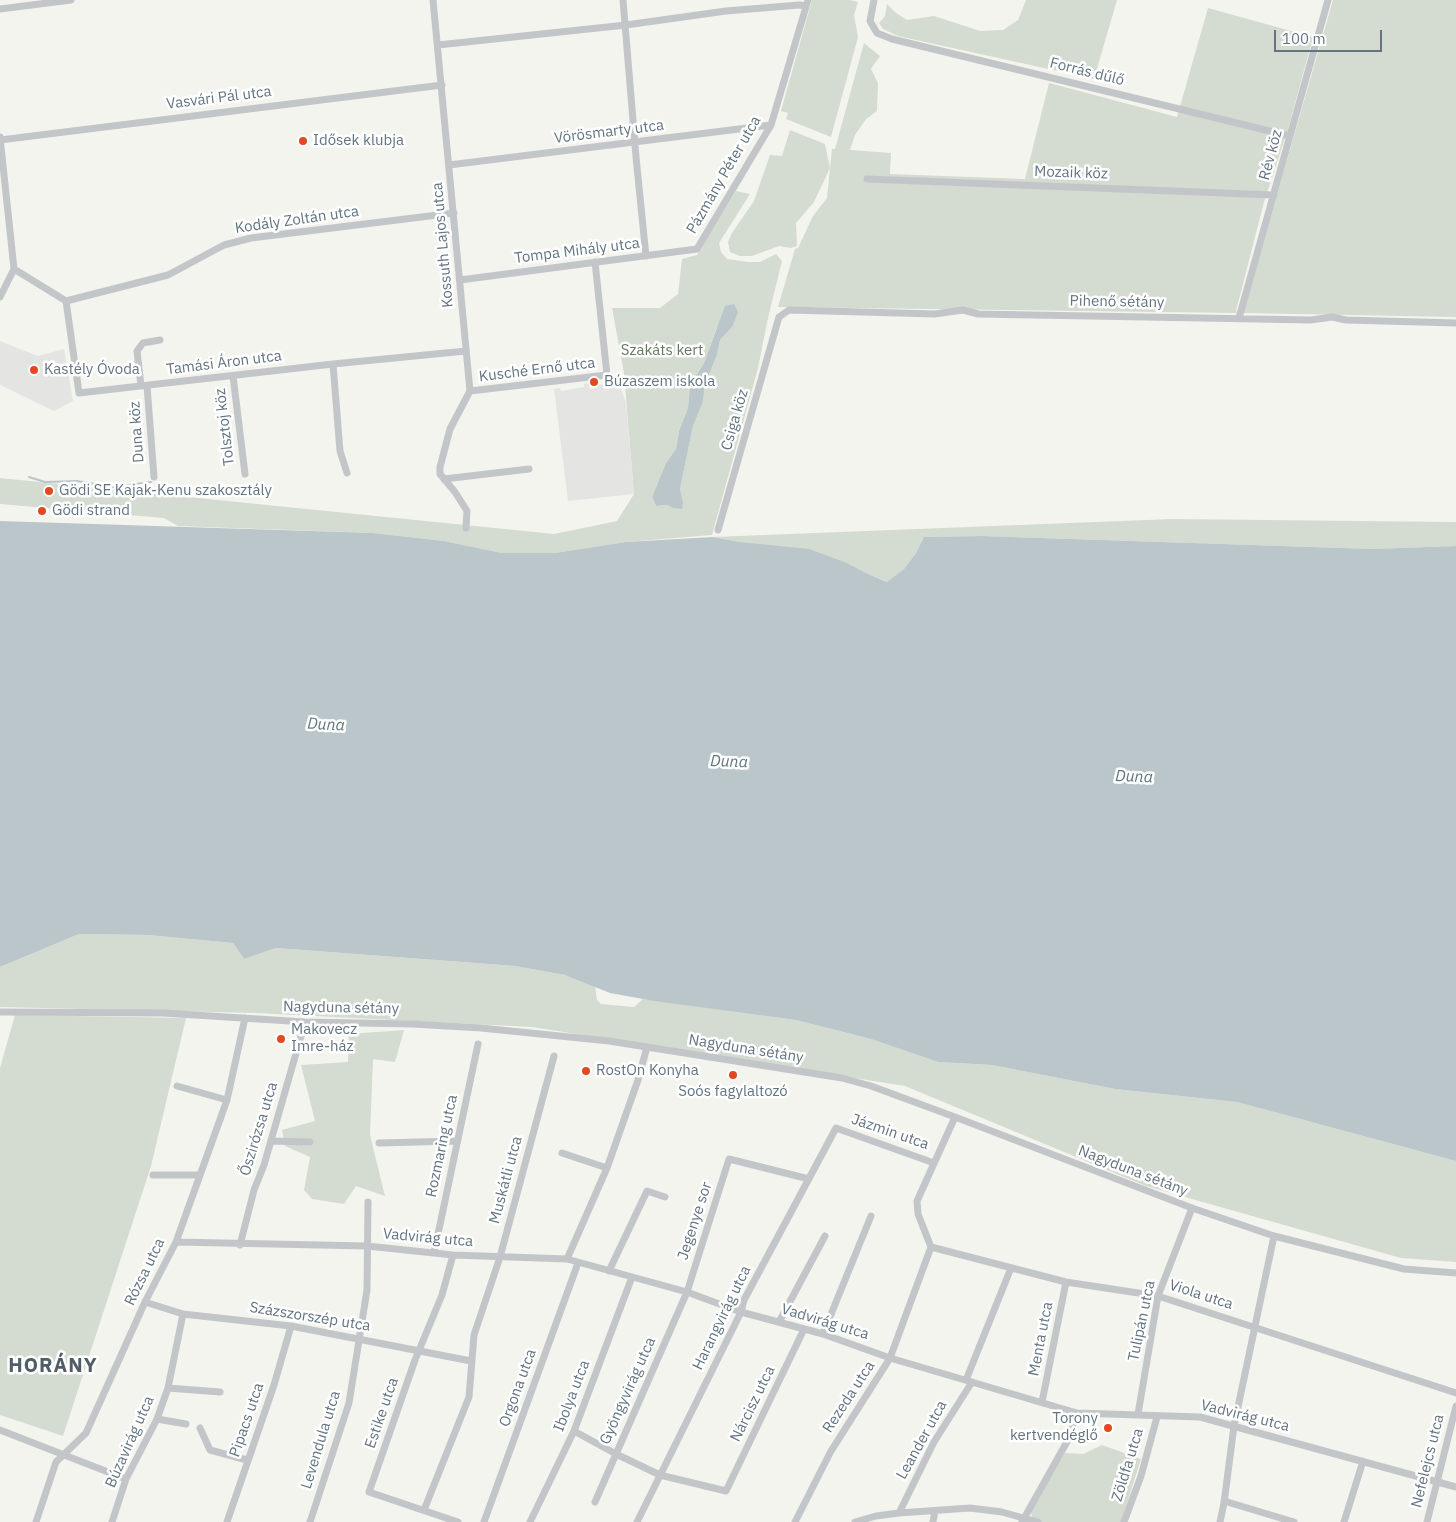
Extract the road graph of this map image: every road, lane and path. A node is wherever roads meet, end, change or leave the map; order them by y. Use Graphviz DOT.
graph roads {
  1 [pos="71,0"];
  2 [pos="433,0"];
  3 [pos="624,0"];
  4 [pos="874,0"];
  5 [pos="1328,0"];
  6 [pos="807,3"];
  7 [pos="0,9"];
  8 [pos="626,25"];
  9 [pos="438,45"];
  10 [pos="442,85"];
  11 [pos="771,125"];
  12 [pos="0,135"];
  13 [pos="1290,136"];
  14 [pos="0,140"];
  15 [pos="635,142"];
  16 [pos="449,165"];
  17 [pos="867,179"];
  18 [pos="1274,195"];
  19 [pos="454,213"];
  20 [pos="697,249"];
  21 [pos="646,256"];
  22 [pos="595,262"];
  23 [pos="14,269"];
  24 [pos="460,280"];
  25 [pos="0,297"];
  26 [pos="66,301"];
  27 [pos="779,317"];
  28 [pos="1240,318"];
  29 [pos="1456,323"];
  30 [pos="160,340"];
  31 [pos="466,351"];
  32 [pos="334,364"];
  33 [pos="233,376"];
  34 [pos="144,386"];
  35 [pos="470,391"];
  36 [pos="529,469"];
  37 [pos="347,473"];
  38 [pos="245,474"];
  39 [pos="154,477"];
  40 [pos="444,480"];
  41 [pos="466,528"];
  42 [pos="718,530"];
  43 [pos="0,1012"];
  44 [pos="244,1018"];
  45 [pos="305,1022"];
  46 [pos="478,1044"];
  47 [pos="647,1047"];
  48 [pos="554,1056"];
  49 [pos="177,1086"];
  50 [pos="227,1100"];
  51 [pos="955,1117"];
  52 [pos="836,1128"];
  53 [pos="271,1141"];
  54 [pos="457,1141"];
  55 [pos="310,1142"];
  56 [pos="379,1143"];
  57 [pos="562,1153"];
  58 [pos="934,1162"];
  59 [pos="606,1168"];
  60 [pos="153,1175"];
  61 [pos="200,1175"];
  62 [pos="809,1179"];
  63 [pos="665,1197"];
  64 [pos="368,1202"];
  65 [pos="1192,1208"];
  66 [pos="871,1216"];
  67 [pos="825,1236"];
  68 [pos="1274,1236"];
  69 [pos="176,1242"];
  70 [pos="240,1245"];
  71 [pos="367,1246"];
  72 [pos="931,1246"];
  73 [pos="434,1253"];
  74 [pos="453,1255"];
  75 [pos="500,1257"];
  76 [pos="567,1259"];
  77 [pos="578,1263"];
  78 [pos="1011,1268"];
  79 [pos="609,1271"];
  80 [pos="1456,1273"];
  81 [pos="632,1277"];
  82 [pos="1066,1282"];
  83 [pos="687,1292"];
  84 [pos="1158,1296"];
  85 [pos="145,1302"];
  86 [pos="741,1312"];
  87 [pos="183,1314"];
  88 [pos="779,1322"];
  89 [pos="291,1326"];
  90 [pos="1256,1327"];
  91 [pos="804,1329"];
  92 [pos="823,1334"];
  93 [pos="360,1339"];
  94 [pos="419,1351"];
  95 [pos="890,1358"];
  96 [pos="471,1361"];
  97 [pos="969,1381"];
  98 [pos="168,1388"];
  99 [pos="220,1392"];
  100 [pos="1456,1393"];
  101 [pos="1042,1402"];
  102 [pos="1456,1406"];
  103 [pos="1077,1413"];
  104 [pos="1138,1414"];
  105 [pos="1157,1417"];
  106 [pos="157,1419"];
  107 [pos="186,1424"];
  108 [pos="1234,1426"];
  109 [pos="200,1428"];
  110 [pos="0,1430"];
  111 [pos="574,1430"];
  112 [pos="63,1454"];
  113 [pos="616,1454"];
  114 [pos="247,1460"];
  115 [pos="1363,1461"];
  116 [pos="660,1475"];
  117 [pos="126,1478"];
  118 [pos="1437,1483"];
  119 [pos="1456,1487"];
  120 [pos="1224,1501"];
  121 [pos="595,1502"];
  122 [pos="424,1510"];
  123 [pos="935,1511"];
  124 [pos="896,1513"];
  125 [pos="1023,1520"];
  126 [pos="36,1522"];
  127 [pos="112,1522"];
  128 [pos="227,1522"];
  129 [pos="310,1522"];
  130 [pos="458,1522"];
  131 [pos="484,1522"];
  132 [pos="530,1522"];
  133 [pos="637,1522"];
  134 [pos="795,1522"];
  135 [pos="855,1522"];
  136 [pos="889,1522"];
  137 [pos="933,1522"];
  138 [pos="1038,1522"];
  139 [pos="1124,1522"];
  140 [pos="1220,1522"];
  141 [pos="1294,1522"];
  142 [pos="1344,1522"];
  143 [pos="1427,1522"];
  1 -- 7 [label="street"];
  2 -- 9 [label="street, Kossuth Lajos utca"];
  3 -- 8 [label="street"];
  4 -- 13 [label="street, Forrás dűlő"];
  5 -- 13 [label="street, Rév köz"];
  6 -- 8 [label="street"];
  6 -- 11 [label="street, Pázmány Péter utca"];
  8 -- 9 [label="street"];
  8 -- 15 [label="street"];
  9 -- 10 [label="street, Kossuth Lajos utca"];
  10 -- 14 [label="street, Vasvári Pál utca"];
  10 -- 16 [label="street, Kossuth Lajos utca"];
  11 -- 15 [label="street, Vörösmarty utca"];
  11 -- 20 [label="street, Pázmány Péter utca"];
  12 -- 14 [label="street"];
  13 -- 18 [label="street, Rév köz"];
  14 -- 23 [label="street"];
  15 -- 16 [label="street, Vörösmarty utca"];
  15 -- 21 [label="street"];
  16 -- 19 [label="street, Kossuth Lajos utca"];
  17 -- 18 [label="street, Mozaik köz"];
  18 -- 28 [label="street, Rév köz"];
  19 -- 24 [label="street, Kossuth Lajos utca"];
  19 -- 26 [label="street, Kodály Zoltán utca"];
  20 -- 21 [label="street, Tompa Mihály utca"];
  21 -- 22 [label="street, Tompa Mihály utca"];
  22 -- 24 [label="street, Tompa Mihály utca"];
  22 -- 35 [label="street, Kusché Ernő utca"];
  23 -- 25 [label="street"];
  23 -- 26 [label="street"];
  24 -- 31 [label="street, Kossuth Lajos utca"];
  26 -- 34 [label="street, Tamási Áron utca"];
  27 -- 28 [label="street, Pihenő sétány"];
  27 -- 42 [label="street, Csiga köz"];
  28 -- 29 [label="street, Pihenő sétány"];
  30 -- 34 [label="street, Duna köz"];
  31 -- 32 [label="street, Tamási Áron utca"];
  31 -- 35 [label="street, Kossuth Lajos utca"];
  32 -- 33 [label="street, Tamási Áron utca"];
  32 -- 37 [label="street"];
  33 -- 34 [label="street, Tamási Áron utca"];
  33 -- 38 [label="street, Tolsztoj köz"];
  34 -- 39 [label="street, Duna köz"];
  35 -- 40 [label="street"];
  36 -- 40 [label="street"];
  40 -- 41 [label="street"];
  43 -- 44 [label="street, Nagyduna sétány"];
  44 -- 45 [label="street, Nagyduna sétány"];
  44 -- 50 [label="street, Rózsa utca"];
  45 -- 47 [label="street, Nagyduna sétány"];
  45 -- 53 [label="street, Őszirózsa utca"];
  46 -- 54 [label="street, Rozmaring utca"];
  47 -- 51 [label="street, Nagyduna sétány"];
  47 -- 59 [label="street"];
  48 -- 75 [label="street, Muskátli utca"];
  49 -- 50 [label="street"];
  50 -- 61 [label="street, Rózsa utca"];
  51 -- 58 [label="street"];
  51 -- 65 [label="street, Nagyduna sétány"];
  52 -- 58 [label="street, Jázmin utca"];
  52 -- 62 [label="street, Harangvirág utca"];
  53 -- 55 [label="street"];
  53 -- 70 [label="street, Őszirózsa utca"];
  54 -- 56 [label="street"];
  54 -- 73 [label="street, Rozmaring utca"];
  57 -- 59 [label="street"];
  58 -- 72 [label="street"];
  59 -- 76 [label="street"];
  60 -- 61 [label="street"];
  61 -- 69 [label="street, Rózsa utca"];
  62 -- 83 [label="street, Jegenye sor"];
  62 -- 86 [label="street, Harangvirág utca"];
  63 -- 79 [label="street"];
  64 -- 71 [label="street, Levendula utca"];
  65 -- 68 [label="street, Nagyduna sétány"];
  65 -- 84 [label="street, Tulipán utca"];
  66 -- 92 [label="street"];
  67 -- 88 [label="street"];
  68 -- 80 [label="street, Nagyduna sétány"];
  68 -- 90 [label="street"];
  69 -- 70 [label="street, Vadvirág utca"];
  69 -- 85 [label="street, Rózsa utca"];
  70 -- 71 [label="street, Vadvirág utca"];
  71 -- 73 [label="street, Vadvirág utca"];
  71 -- 93 [label="street, Levendula utca"];
  72 -- 78 [label="street, Viola utca"];
  72 -- 95 [label="street, Rezeda utca"];
  73 -- 74 [label="street, Vadvirág utca"];
  74 -- 75 [label="street, Vadvirág utca"];
  74 -- 94 [label="street, Estike utca"];
  75 -- 76 [label="street, Vadvirág utca"];
  75 -- 96 [label="street, Muskátli utca"];
  76 -- 77 [label="street, Vadvirág utca"];
  77 -- 79 [label="street, Vadvirág utca"];
  77 -- 131 [label="street, Orgona utca"];
  78 -- 82 [label="street, Viola utca"];
  78 -- 97 [label="street, Leander utca"];
  79 -- 81 [label="street, Vadvirág utca"];
  81 -- 83 [label="street, Vadvirág utca"];
  81 -- 111 [label="street, Ibolya utca"];
  82 -- 84 [label="street, Viola utca"];
  82 -- 101 [label="street, Menta utca"];
  83 -- 86 [label="street, Vadvirág utca"];
  83 -- 113 [label="street, Gyöngyvirág utca"];
  84 -- 90 [label="street, Viola utca"];
  84 -- 104 [label="street, Tulipán utca"];
  85 -- 87 [label="street, Százszorszép utca"];
  85 -- 112 [label="street, Rózsa utca"];
  86 -- 88 [label="street, Vadvirág utca"];
  86 -- 116 [label="street, Harangvirág utca"];
  87 -- 89 [label="street, Százszorszép utca"];
  87 -- 98 [label="street, Búzavirág utca"];
  88 -- 91 [label="street, Vadvirág utca"];
  89 -- 93 [label="street, Százszorszép utca"];
  89 -- 114 [label="street, Pipacs utca"];
  90 -- 100 [label="street, Viola utca"];
  90 -- 108 [label="street"];
  91 -- 92 [label="street, Vadvirág utca"];
  91 -- 116 [label="street, Nárcisz utca"];
  92 -- 95 [label="street, Vadvirág utca"];
  93 -- 94 [label="street, Százszorszép utca"];
  93 -- 129 [label="street, Levendula utca"];
  94 -- 96 [label="street, Százszorszép utca"];
  94 -- 122 [label="street, Estike utca"];
  95 -- 97 [label="street, Vadvirág utca"];
  95 -- 134 [label="street, Rezeda utca"];
  96 -- 122 [label="street, Muskátli utca"];
  97 -- 101 [label="street, Vadvirág utca"];
  97 -- 124 [label="street, Leander utca"];
  98 -- 99 [label="street"];
  98 -- 106 [label="street, Búzavirág utca"];
  101 -- 103 [label="street, Vadvirág utca"];
  102 -- 118 [label="street, Nefelejcs utca"];
  103 -- 104 [label="street, Vadvirág utca"];
  103 -- 125 [label="street"];
  104 -- 105 [label="street, Vadvirág utca"];
  105 -- 108 [label="street, Vadvirág utca"];
  105 -- 139 [label="street, Zöldfa utca"];
  106 -- 107 [label="street"];
  106 -- 117 [label="street, Búzavirág utca"];
  108 -- 115 [label="street, Vadvirág utca"];
  108 -- 120 [label="street"];
  109 -- 114 [label="street"];
  110 -- 112 [label="street"];
  111 -- 113 [label="street"];
  111 -- 132 [label="street, Ibolya utca"];
  112 -- 117 [label="street"];
  112 -- 126 [label="street, Rózsa utca"];
  113 -- 116 [label="street"];
  113 -- 121 [label="street, Gyöngyvirág utca"];
  114 -- 128 [label="street, Pipacs utca"];
  115 -- 118 [label="street, Vadvirág utca"];
  115 -- 142 [label="street"];
  116 -- 133 [label="street, Harangvirág utca"];
  117 -- 127 [label="street, Búzavirág utca"];
  118 -- 119 [label="street, Vadvirág utca"];
  118 -- 143 [label="street, Nefelejcs utca"];
  120 -- 140 [label="street"];
  120 -- 141 [label="street"];
  122 -- 130 [label="street, Estike utca"];
  123 -- 124 [label="street"];
  123 -- 125 [label="street"];
  123 -- 137 [label="street"];
  124 -- 135 [label="street"];
  124 -- 136 [label="street, Leander utca"];
  125 -- 138 [label="street"];
}
